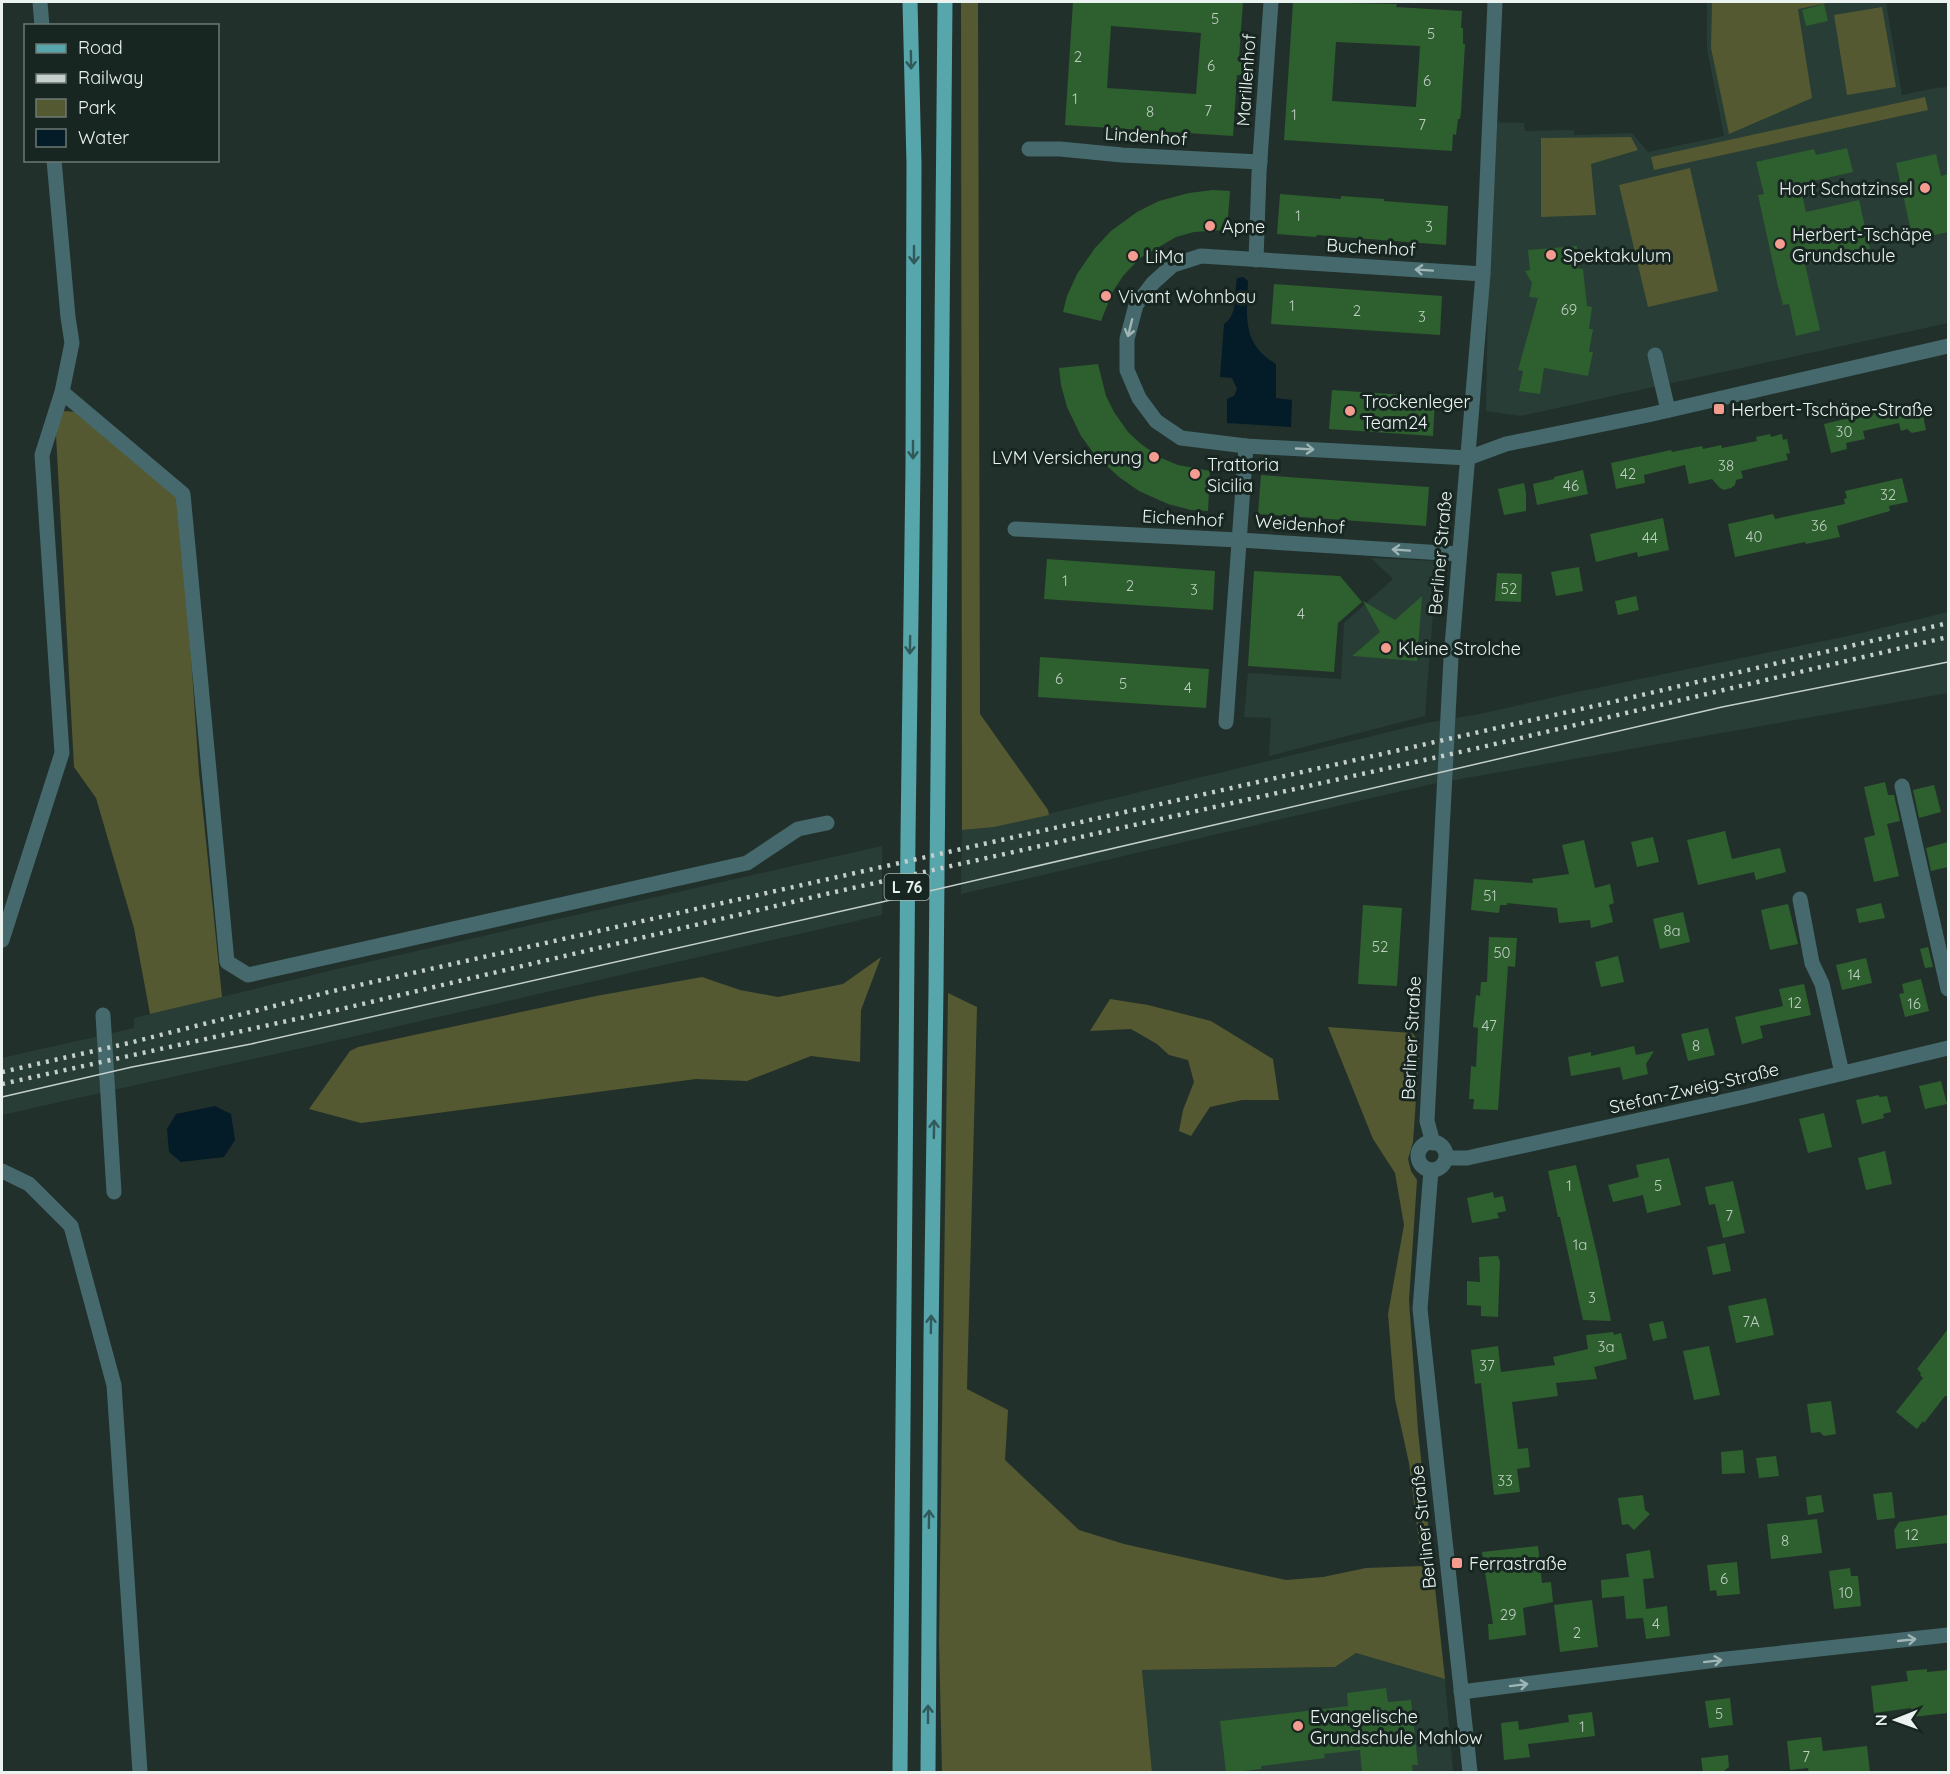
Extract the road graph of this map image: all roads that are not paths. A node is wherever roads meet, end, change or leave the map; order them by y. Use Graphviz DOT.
graph roads {
  1 [pos="40,2"];
  2 [pos="910,2"];
  3 [pos="945,2"];
  4 [pos="1271,2"];
  5 [pos="1495,2"];
  6 [pos="42,24"];
  7 [pos="1029,149"];
  8 [pos="54,162"];
  9 [pos="1260,162"];
  10 [pos="1256,260"];
  11 [pos="1483,274"];
  12 [pos="1948,346"];
  13 [pos="1655,355"];
  14 [pos="62,392"];
  15 [pos="1668,410"];
  16 [pos="1246,446"];
  17 [pos="1468,458"];
  18 [pos="1015,529"];
  19 [pos="1239,540"];
  20 [pos="1459,554"];
  21 [pos="1226,722"];
  22 [pos="1902,786"];
  23 [pos="827,823"];
  24 [pos="1800,898"];
  25 [pos="2,940"];
  26 [pos="1948,989"];
  27 [pos="103,1015"];
  28 [pos="1948,1048"];
  29 [pos="1842,1073"];
  30 [pos="1433,1143"];
  31 [pos="1446,1158"];
  32 [pos="1431,1170"];
  33 [pos="2,1171"];
  34 [pos="114,1192"];
  35 [pos="1948,1635"];
  36 [pos="1461,1692"];
  37 [pos="140,1773"];
  38 [pos="900,1773"];
  39 [pos="928,1773"];
  40 [pos="1470,1773"];
  1 -- 6 [label="street"];
  2 -- 38 [label="main road, L 76, one-way"];
  39 -- 3 [label="main road, L 76, one-way"];
  4 -- 9 [label="street, Marillenhof"];
  5 -- 11 [label="street, Berliner Straße"];
  7 -- 9 [label="street, Lindenhof"];
  8 -- 14 [label="street"];
  9 -- 10 [label="street, Marillenhof"];
  11 -- 10 [label="street, Buchenhof, one-way"];
  10 -- 16 [label="street, Buchenhof, one-way"];
  11 -- 17 [label="street, Berliner Straße"];
  12 -- 15 [label="street"];
  13 -- 15 [label="street"];
  14 -- 23 [label="street"];
  14 -- 25 [label="street"];
  15 -- 17 [label="street"];
  16 -- 17 [label="street, one-way"];
  16 -- 19 [label="street, Weidenhof"];
  17 -- 20 [label="street, Berliner Straße"];
  18 -- 19 [label="street, Eichenhof"];
  20 -- 19 [label="street, Weidenhof, one-way"];
  19 -- 21 [label="street, Eichenhof"];
  20 -- 30 [label="street, Berliner Straße"];
  22 -- 26 [label="street"];
  24 -- 29 [label="street"];
  27 -- 34 [label="street"];
  28 -- 29 [label="street, Stefan-Zweig-Straße"];
  29 -- 31 [label="street, Stefan-Zweig-Straße"];
  30 -- 31 [label="street"];
  30 -- 32 [label="street, Berliner Straße"];
  31 -- 32 [label="street"];
  32 -- 36 [label="street, Berliner Straße"];
  33 -- 37 [label="street"];
  36 -- 35 [label="street, one-way"];
  36 -- 40 [label="street, Berliner Straße"];
}
